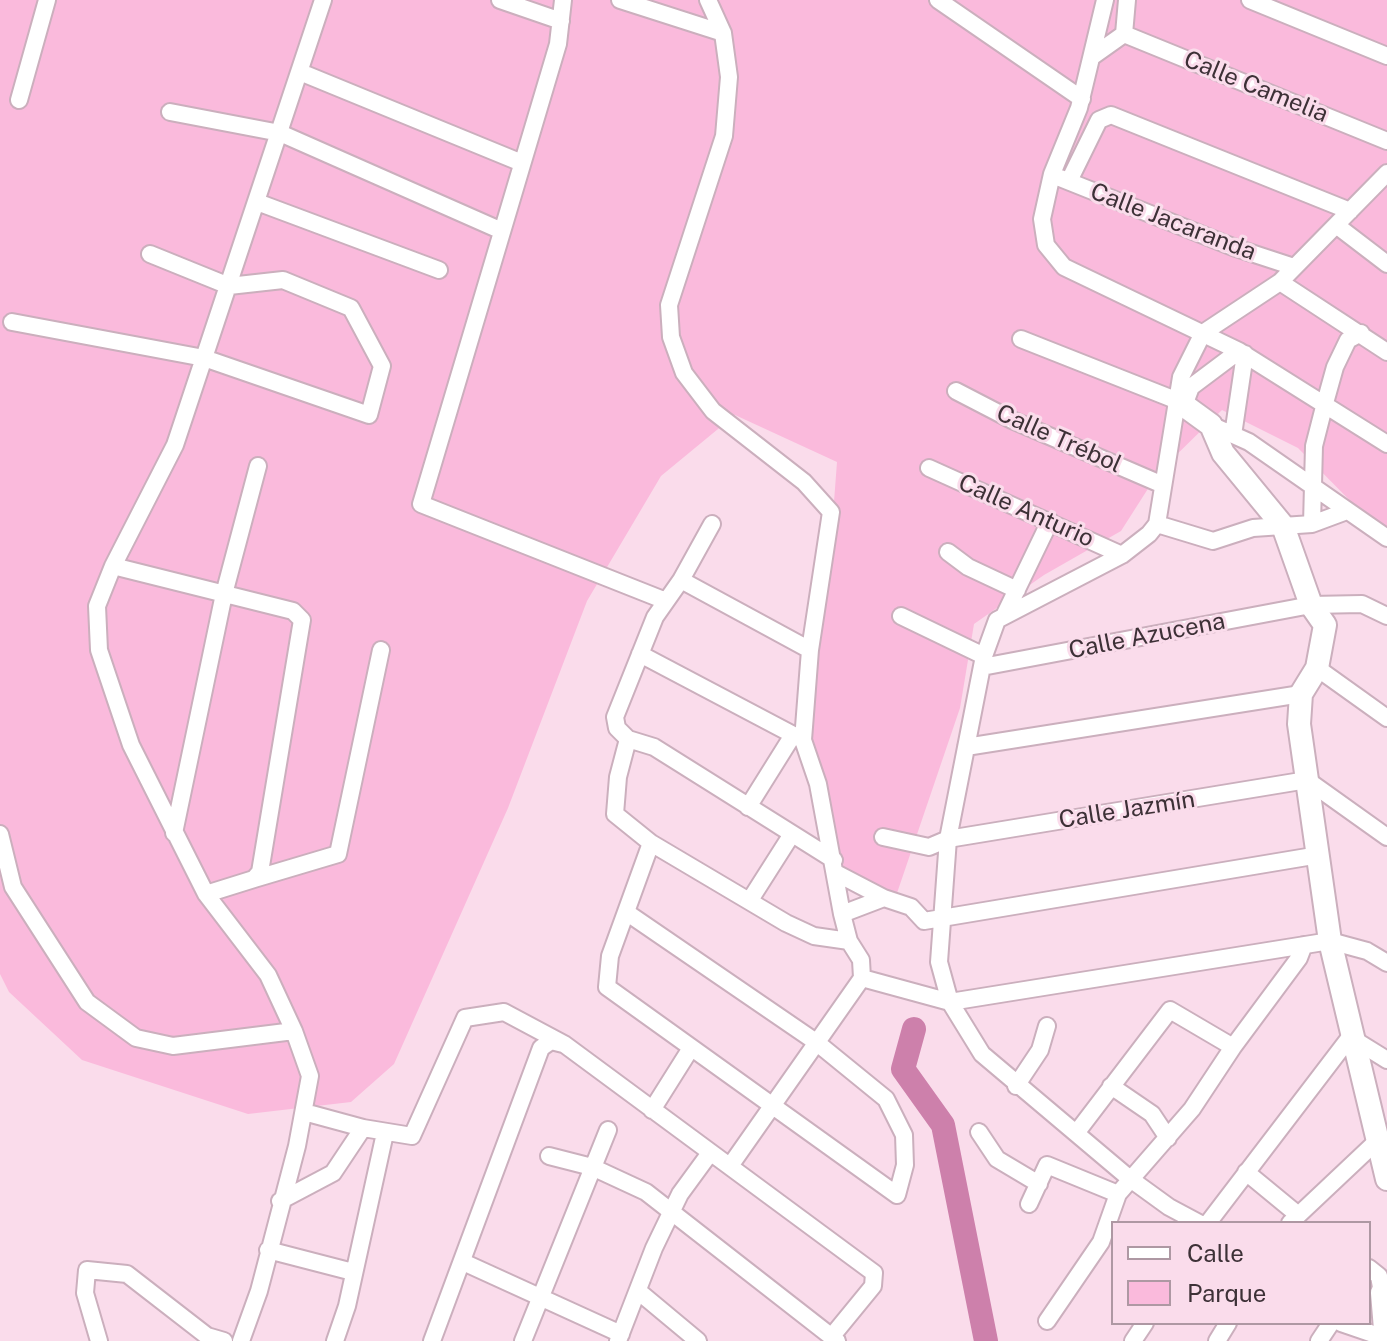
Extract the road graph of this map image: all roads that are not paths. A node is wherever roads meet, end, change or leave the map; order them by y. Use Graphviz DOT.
graph roads {
  1 [pos="47,0"];
  2 [pos="323,0"];
  3 [pos="500,0"];
  4 [pos="563,0"];
  5 [pos="620,0"];
  6 [pos="708,0"];
  7 [pos="938,0"];
  8 [pos="1105,0"];
  9 [pos="1127,0"];
  10 [pos="1250,0"];
  11 [pos="561,21"];
  12 [pos="723,33"];
  13 [pos="1124,34"];
  14 [pos="1093,56"];
  15 [pos="1387,56"];
  16 [pos="300,72"];
  17 [pos="1082,99"];
  18 [pos="19,100"];
  19 [pos="170,112"];
  20 [pos="280,133"];
  21 [pos="1387,141"];
  22 [pos="522,163"];
  23 [pos="1052,174"];
  24 [pos="1385,179"];
  25 [pos="1069,181"];
  26 [pos="257,202"];
  27 [pos="1350,211"];
  28 [pos="1336,225"];
  29 [pos="502,231"];
  30 [pos="150,254"];
  31 [pos="1387,264"];
  32 [pos="1294,267"];
  33 [pos="439,270"];
  34 [pos="1280,282"];
  35 [pos="229,286"];
  36 [pos="12,322"];
  37 [pos="1203,333"];
  38 [pos="1361,333"];
  39 [pos="1021,339"];
  40 [pos="1387,352"];
  41 [pos="1242,353"];
  42 [pos="204,358"];
  43 [pos="956,391"];
  44 [pos="1182,402"];
  45 [pos="1325,403"];
  46 [pos="1211,425"];
  47 [pos="1233,435"];
  48 [pos="1387,444"];
  49 [pos="258,466"];
  50 [pos="929,468"];
  51 [pos="1163,485"];
  52 [pos="1311,485"];
  53 [pos="1347,511"];
  54 [pos="1050,521"];
  55 [pos="712,524"];
  56 [pos="1157,524"];
  57 [pos="1312,524"];
  58 [pos="1283,526"];
  59 [pos="1387,538"];
  60 [pos="948,552"];
  61 [pos="1122,555"];
  62 [pos="113,566"];
  63 [pos="681,580"];
  64 [pos="1017,590"];
  65 [pos="224,594"];
  66 [pos="666,601"];
  67 [pos="1311,605"];
  68 [pos="1005,614"];
  69 [pos="901,616"];
  70 [pos="1387,616"];
  71 [pos="381,650"];
  72 [pos="810,650"];
  73 [pos="640,654"];
  74 [pos="983,662"];
  75 [pos="1317,668"];
  76 [pos="1301,694"];
  77 [pos="1387,718"];
  78 [pos="798,738"];
  79 [pos="628,739"];
  80 [pos="966,747"];
  81 [pos="1307,780"];
  82 [pos="748,807"];
  83 [pos="174,833"];
  84 [pos="0,834"];
  85 [pos="792,834"];
  86 [pos="883,837"];
  87 [pos="1387,837"];
  88 [pos="948,839"];
  89 [pos="651,843"];
  90 [pos="1319,855"];
  91 [pos="835,867"];
  92 [pos="254,879"];
  93 [pos="206,894"];
  94 [pos="884,898"];
  95 [pos="750,900"];
  96 [pos="626,912"];
  97 [pos="842,914"];
  98 [pos="940,920"];
  99 [pos="849,941"];
  100 [pos="1330,941"];
  101 [pos="1304,945"];
  102 [pos="1387,963"];
  103 [pos="862,978"];
  104 [pos="950,1002"];
  105 [pos="1047,1026"];
  106 [pos="294,1031"];
  107 [pos="1350,1037"];
  108 [pos="816,1042"];
  109 [pos="564,1044"];
  110 [pos="1233,1047"];
  111 [pos="691,1048"];
  112 [pos="1387,1060"];
  113 [pos="1016,1086"];
  114 [pos="1111,1086"];
  115 [pos="772,1105"];
  116 [pos="652,1110"];
  117 [pos="304,1112"];
  118 [pos="363,1128"];
  119 [pos="608,1130"];
  120 [pos="979,1132"];
  121 [pos="1077,1132"];
  122 [pos="385,1133"];
  123 [pos="1168,1138"];
  124 [pos="1377,1141"];
  125 [pos="710,1153"];
  126 [pos="549,1156"];
  127 [pos="730,1166"];
  128 [pos="592,1167"];
  129 [pos="1246,1172"];
  130 [pos="1129,1178"];
  131 [pos="1387,1179"];
  132 [pos="1039,1184"];
  133 [pos="1118,1194"];
  134 [pos="280,1201"];
  135 [pos="1029,1204"];
  136 [pos="671,1211"];
  137 [pos="1294,1218"];
  138 [pos="1112,1221"];
  139 [pos="1195,1221"];
  140 [pos="1209,1221"];
  141 [pos="1107,1246"];
  142 [pos="268,1250"];
  143 [pos="463,1262"];
  144 [pos="1371,1270"];
  145 [pos="353,1272"];
  146 [pos="638,1291"];
  147 [pos="1384,1292"];
  148 [pos="540,1298"];
  149 [pos="1047,1321"];
  150 [pos="1346,1325"];
  151 [pos="620,1337"];
  152 [pos="835,1339"];
  153 [pos="1385,1340"];
  154 [pos="99,1341"];
  155 [pos="224,1341"];
  156 [pos="241,1341"];
  157 [pos="335,1341"];
  158 [pos="432,1341"];
  159 [pos="523,1341"];
  160 [pos="698,1341"];
  1 -- 18 [label="street"];
  2 -- 16 [label="street"];
  3 -- 11 [label="street"];
  4 -- 11 [label="street"];
  5 -- 12 [label="street"];
  6 -- 12 [label="street"];
  7 -- 17 [label="street"];
  8 -- 14 [label="street"];
  9 -- 13 [label="street"];
  10 -- 15 [label="street"];
  11 -- 22 [label="street"];
  12 -- 72 [label="street"];
  13 -- 14 [label="street"];
  13 -- 21 [label="street, Calle Camelia"];
  14 -- 17 [label="street"];
  16 -- 20 [label="street"];
  16 -- 22 [label="street"];
  17 -- 23 [label="street"];
  19 -- 20 [label="street"];
  20 -- 26 [label="street"];
  20 -- 29 [label="street"];
  22 -- 29 [label="street"];
  23 -- 25 [label="street, Calle Jacaranda"];
  23 -- 37 [label="street"];
  24 -- 27 [label="street"];
  25 -- 27 [label="street"];
  25 -- 32 [label="street, Calle Jacaranda"];
  26 -- 33 [label="street"];
  26 -- 35 [label="street"];
  27 -- 28 [label="street"];
  28 -- 31 [label="street"];
  28 -- 32 [label="street"];
  29 -- 66 [label="street"];
  30 -- 35 [label="street"];
  32 -- 34 [label="street"];
  34 -- 37 [label="street"];
  34 -- 38 [label="street"];
  35 -- 42 [label="street"];
  35 -- 42 [label="street"];
  36 -- 42 [label="street"];
  37 -- 41 [label="street"];
  37 -- 44 [label="street"];
  38 -- 40 [label="street"];
  38 -- 45 [label="street"];
  39 -- 44 [label="street"];
  41 -- 44 [label="street"];
  41 -- 45 [label="street"];
  41 -- 47 [label="street"];
  42 -- 62 [label="street"];
  43 -- 51 [label="street, Calle Trébol"];
  44 -- 46 [label="street"];
  44 -- 51 [label="street"];
  45 -- 48 [label="street"];
  45 -- 52 [label="street"];
  46 -- 47 [label="street"];
  46 -- 58 [label="street"];
  47 -- 52 [label="street"];
  49 -- 65 [label="street"];
  50 -- 54 [label="street, Calle Anturio"];
  51 -- 56 [label="street"];
  52 -- 53 [label="street"];
  52 -- 57 [label="street"];
  53 -- 57 [label="street"];
  53 -- 59 [label="street"];
  54 -- 61 [label="street, Calle Anturio"];
  54 -- 64 [label="street"];
  55 -- 63 [label="street"];
  56 -- 58 [label="street"];
  56 -- 61 [label="street"];
  57 -- 58 [label="street"];
  58 -- 67 [label="street"];
  60 -- 64 [label="street"];
  61 -- 68 [label="street"];
  62 -- 65 [label="street"];
  62 -- 83 [label="street"];
  63 -- 66 [label="street"];
  63 -- 72 [label="street"];
  64 -- 68 [label="street"];
  65 -- 83 [label="street"];
  65 -- 92 [label="street"];
  66 -- 73 [label="street"];
  67 -- 70 [label="street, Calle Azucena"];
  67 -- 74 [label="street, Calle Azucena"];
  67 -- 75 [label="street"];
  68 -- 74 [label="street"];
  69 -- 74 [label="street"];
  71 -- 92 [label="street"];
  72 -- 78 [label="street"];
  73 -- 78 [label="street"];
  73 -- 79 [label="street"];
  74 -- 80 [label="street"];
  75 -- 76 [label="street"];
  75 -- 77 [label="street"];
  76 -- 80 [label="street"];
  76 -- 81 [label="street"];
  78 -- 82 [label="street"];
  78 -- 91 [label="street"];
  79 -- 82 [label="street"];
  79 -- 89 [label="street"];
  80 -- 88 [label="street"];
  81 -- 87 [label="street"];
  81 -- 88 [label="street, Calle Jazmín"];
  81 -- 90 [label="street"];
  82 -- 85 [label="street"];
  83 -- 93 [label="street"];
  84 -- 106 [label="street"];
  85 -- 91 [label="street"];
  85 -- 95 [label="street"];
  86 -- 88 [label="street, Calle Jazmín"];
  88 -- 98 [label="street"];
  89 -- 95 [label="street"];
  89 -- 96 [label="street"];
  90 -- 98 [label="street"];
  90 -- 100 [label="street"];
  91 -- 94 [label="street"];
  91 -- 97 [label="street"];
  92 -- 93 [label="street"];
  93 -- 106 [label="street"];
  94 -- 97 [label="street"];
  94 -- 98 [label="street"];
  95 -- 99 [label="street"];
  96 -- 108 [label="street"];
  96 -- 111 [label="street"];
  97 -- 99 [label="street"];
  98 -- 104 [label="street"];
  99 -- 103 [label="street"];
  100 -- 101 [label="street"];
  100 -- 102 [label="street"];
  100 -- 107 [label="street"];
  101 -- 104 [label="street"];
  101 -- 110 [label="street"];
  103 -- 104 [label="street"];
  103 -- 108 [label="street"];
  104 -- 113 [label="street"];
  105 -- 113 [label="street"];
  106 -- 117 [label="street"];
  107 -- 112 [label="street"];
  107 -- 124 [label="street"];
  107 -- 129 [label="street"];
  108 -- 115 [label="street"];
  108 -- 115 [label="street"];
  109 -- 116 [label="street"];
  109 -- 122 [label="street"];
  109 -- 143 [label="street"];
  110 -- 114 [label="street"];
  110 -- 123 [label="street"];
  111 -- 115 [label="street"];
  111 -- 116 [label="street"];
  113 -- 121 [label="street"];
  114 -- 121 [label="street"];
  114 -- 123 [label="street"];
  115 -- 127 [label="street"];
  116 -- 125 [label="street"];
  117 -- 118 [label="street"];
  117 -- 134 [label="street"];
  118 -- 122 [label="street"];
  118 -- 134 [label="street"];
  119 -- 128 [label="street"];
  120 -- 132 [label="street"];
  121 -- 130 [label="street"];
  122 -- 145 [label="street"];
  123 -- 130 [label="street"];
  124 -- 131 [label="street"];
  124 -- 137 [label="street"];
  125 -- 127 [label="street"];
  125 -- 136 [label="street"];
  126 -- 128 [label="street"];
  127 -- 152 [label="street"];
  128 -- 136 [label="street"];
  128 -- 148 [label="street"];
  129 -- 137 [label="street"];
  129 -- 140 [label="street"];
  130 -- 133 [label="street"];
  130 -- 139 [label="street"];
  132 -- 133 [label="street"];
  132 -- 135 [label="street"];
  133 -- 138 [label="street"];
  134 -- 142 [label="street"];
  136 -- 146 [label="street"];
  136 -- 152 [label="street"];
  141 -- 149 [label="street"];
  142 -- 145 [label="street"];
  142 -- 156 [label="street"];
  143 -- 148 [label="street"];
  143 -- 158 [label="street"];
  144 -- 147 [label="street"];
  145 -- 157 [label="street"];
  146 -- 151 [label="street"];
  146 -- 160 [label="street"];
  147 -- 153 [label="street"];
  148 -- 151 [label="street"];
  148 -- 159 [label="street"];
  150 -- 153 [label="street"];
  154 -- 155 [label="street"];
}
